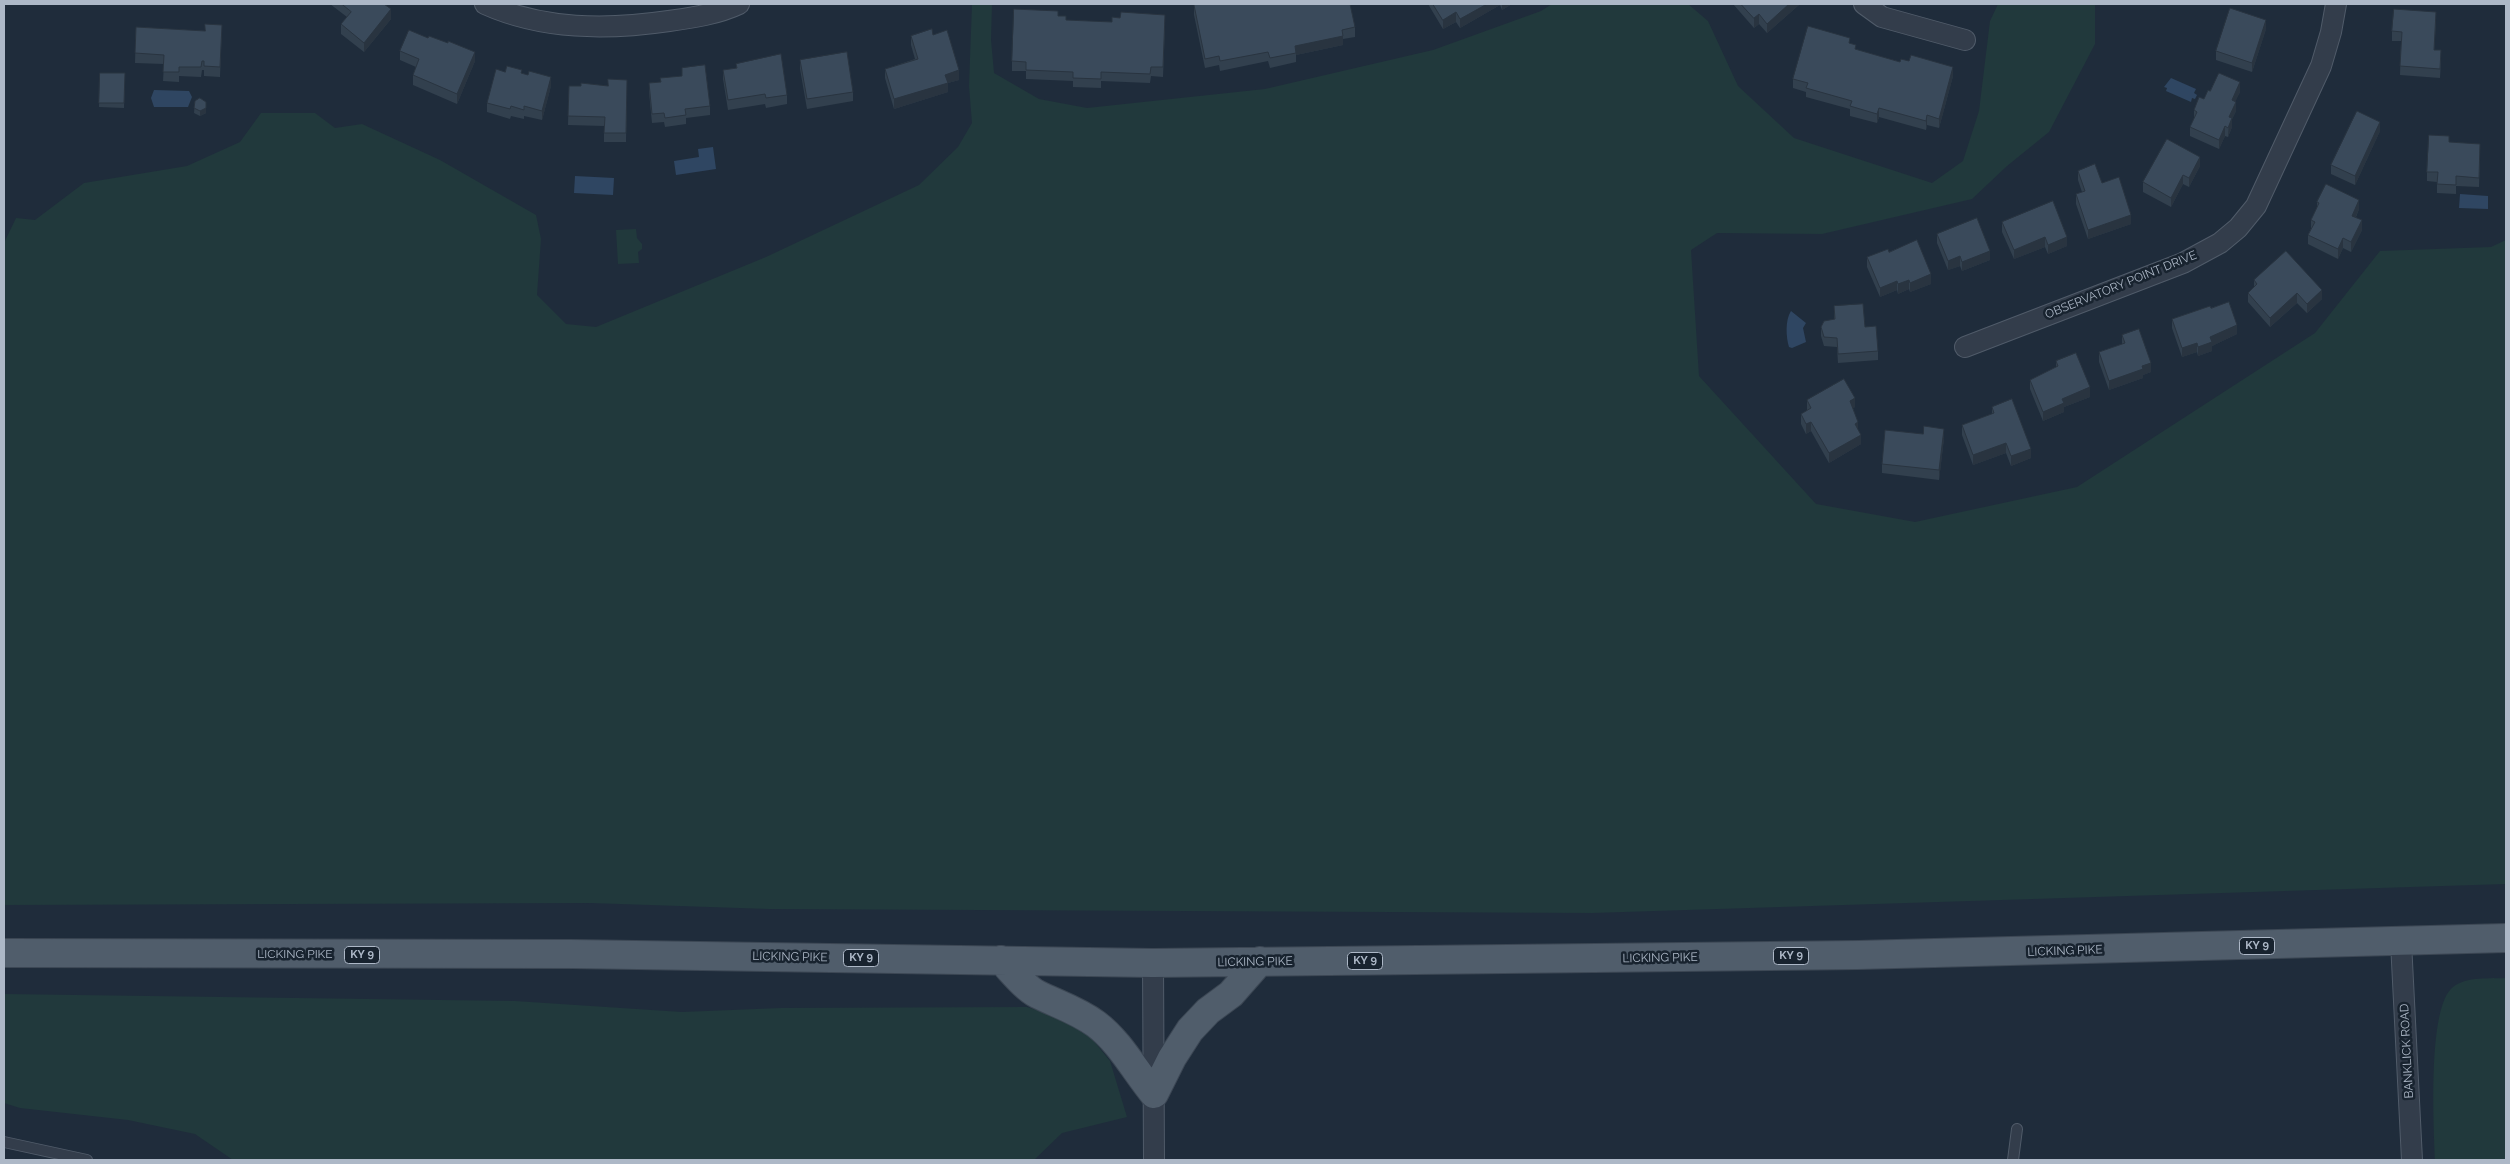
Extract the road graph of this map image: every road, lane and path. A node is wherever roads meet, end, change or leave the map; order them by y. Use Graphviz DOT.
graph roads {
  1 [pos="484,4"];
  2 [pos="739,4"];
  3 [pos="1864,4"];
  4 [pos="2336,4"];
  5 [pos="1965,40"];
  6 [pos="1965,347"];
  7 [pos="2506,938"];
  8 [pos="2401,942"];
  9 [pos="4,953"];
  10 [pos="1001,960"];
  11 [pos="1260,961"];
  12 [pos="1153,963"];
  13 [pos="1154,1094"];
  14 [pos="2017,1129"];
  15 [pos="4,1142"];
  16 [pos="88,1160"];
  17 [pos="1154,1160"];
  18 [pos="2013,1160"];
  19 [pos="2412,1160"];
  1 -- 2 [label="street"];
  3 -- 5 [label="street"];
  4 -- 6 [label="street, OBSERVATORY POINT DRIVE"];
  7 -- 8 [label="main road, LICKING PIKE / KY 9"];
  8 -- 11 [label="main road, LICKING PIKE / KY 9"];
  8 -- 19 [label="street, BANKLICK ROAD"];
  9 -- 10 [label="main road, LICKING PIKE / KY 9"];
  10 -- 12 [label="main road, LICKING PIKE / KY 9"];
  10 -- 13 [label="main road"];
  11 -- 12 [label="main road, LICKING PIKE / KY 9"];
  11 -- 13 [label="main road"];
  12 -- 13 [label="street"];
  13 -- 17 [label="street"];
  14 -- 18 [label="lane"];
  15 -- 16 [label="lane"];
}
